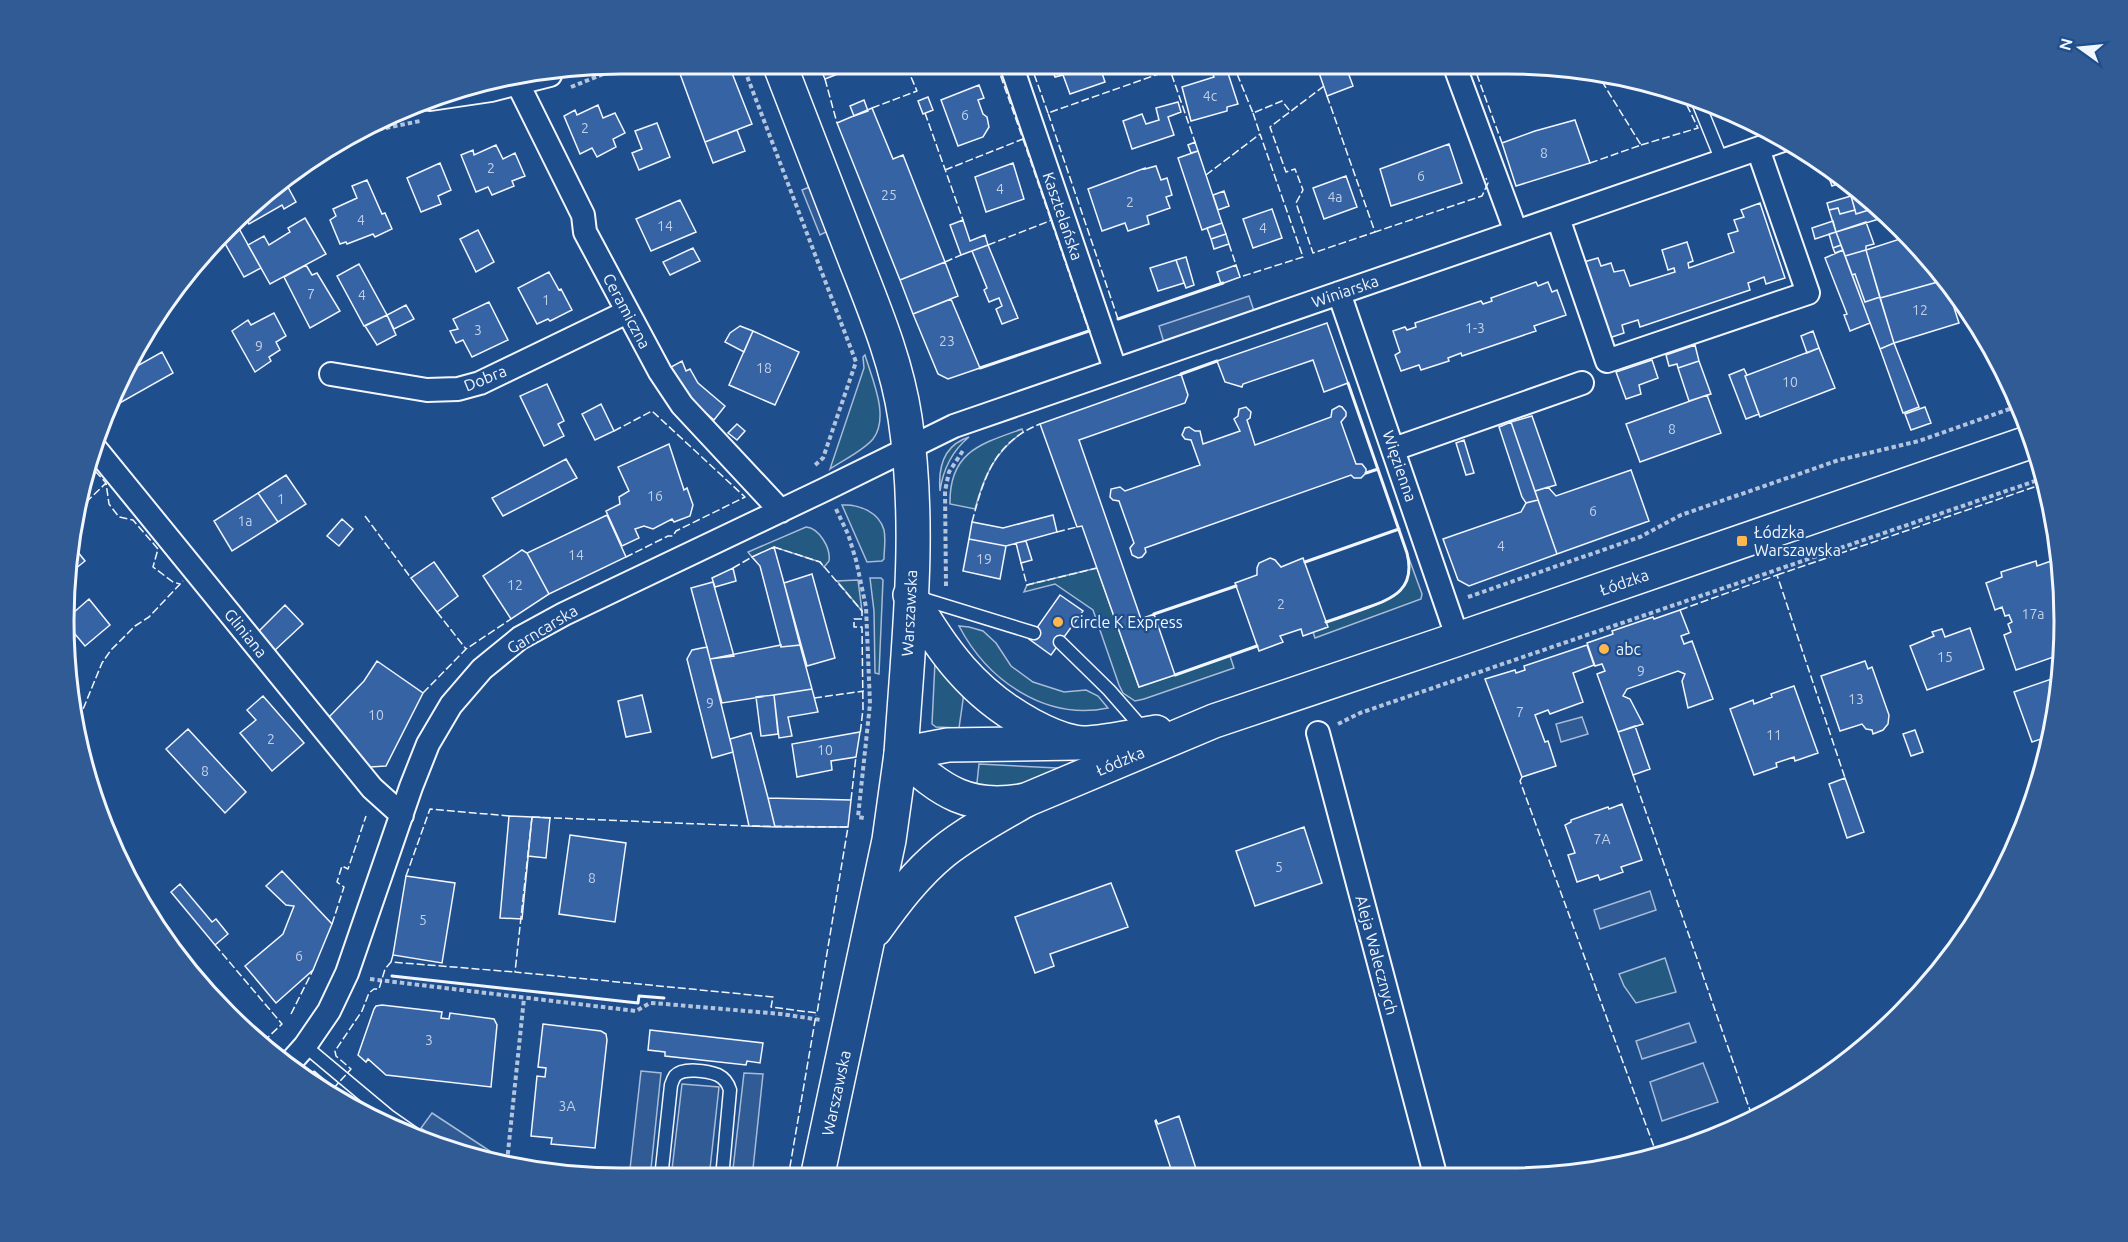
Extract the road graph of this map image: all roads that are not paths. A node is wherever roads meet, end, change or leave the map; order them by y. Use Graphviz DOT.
graph roads {
  1 [pos="783,74"];
  2 [pos="1015,74"];
  3 [pos="1458,74"];
  4 [pos="524,82"];
  5 [pos="518,84"];
  6 [pos="502,87"];
  7 [pos="1701,109"];
  8 [pos="1774,143"];
  9 [pos="1758,149"];
  10 [pos="1722,161"];
  11 [pos="1558,218"];
  12 [pos="1516,232"];
  13 [pos="1340,293"];
  14 [pos="627,312"];
  15 [pos="1115,369"];
  16 [pos="332,374"];
  17 [pos="1582,383"];
  18 [pos="2025,444"];
  19 [pos="909,448"];
  20 [pos="1394,449"];
  21 [pos="100,454"];
  22 [pos="781,511"];
  23 [pos="910,595"];
  24 [pos="1034,633"];
  25 [pos="1458,639"];
  26 [pos="1060,642"];
  27 [pos="1214,721"];
  28 [pos="1147,733"];
  29 [pos="1318,733"];
  30 [pos="1076,743"];
  31 [pos="901,754"];
  32 [pos="1026,800"];
  33 [pos="402,814"];
  34 [pos="868,939"];
  35 [pos="305,1046"];
  36 [pos="293,1059"];
  37 [pos="391,1117"];
  38 [pos="662,1168"];
  39 [pos="723,1168"];
  40 [pos="820,1168"];
  41 [pos="1433,1168"];
  1 -- 19 [label="main road, Warszawska"];
  2 -- 15 [label="street, Kasztelańska"];
  3 -- 12 [label="street"];
  4 -- 5 [label="street"];
  5 -- 6 [label="street"];
  5 -- 14 [label="street, Ceramiczna"];
  7 -- 10 [label="lane"];
  8 -- 9 [label="street, Winiarska"];
  9 -- 10 [label="street, Winiarska"];
  9 -- 11 [label="street"];
  10 -- 11 [label="street, Winiarska"];
  11 -- 12 [label="street, Winiarska"];
  12 -- 13 [label="street, Winiarska"];
  13 -- 15 [label="street, Winiarska"];
  13 -- 20 [label="street, Więzienna"];
  14 -- 16 [label="street, Dobra"];
  14 -- 22 [label="street, Ceramiczna"];
  15 -- 19 [label="street, Winiarska"];
  17 -- 20 [label="street"];
  18 -- 25 [label="main road, Łódzka"];
  19 -- 22 [label="street, Garncarska"];
  19 -- 23 [label="main road, Warszawska"];
  20 -- 25 [label="street, Więzienna"];
  21 -- 33 [label="street, Gliniana"];
  22 -- 33 [label="street, Garncarska"];
  23 -- 24 [label="lane"];
  23 -- 30 [label="main road"];
  23 -- 31 [label="main road, Warszawska"];
  25 -- 27 [label="main road, Łódzka"];
  26 -- 28 [label="lane"];
  27 -- 28 [label="main road, Łódzka"];
  27 -- 32 [label="main road, Łódzka"];
  28 -- 30 [label="main road, Łódzka"];
  29 -- 41 [label="street, Aleja Walecznych"];
  30 -- 31 [label="main road, Łódzka"];
  31 -- 32 [label="main road"];
  31 -- 34 [label="main road, Warszawska"];
  32 -- 34 [label="main road"];
  33 -- 35 [label="street, Garncarska"];
  34 -- 40 [label="main road, Warszawska"];
  35 -- 36 [label="street, Garncarska"];
  35 -- 37 [label="lane"];
  38 -- 39 [label="lane"];
}
